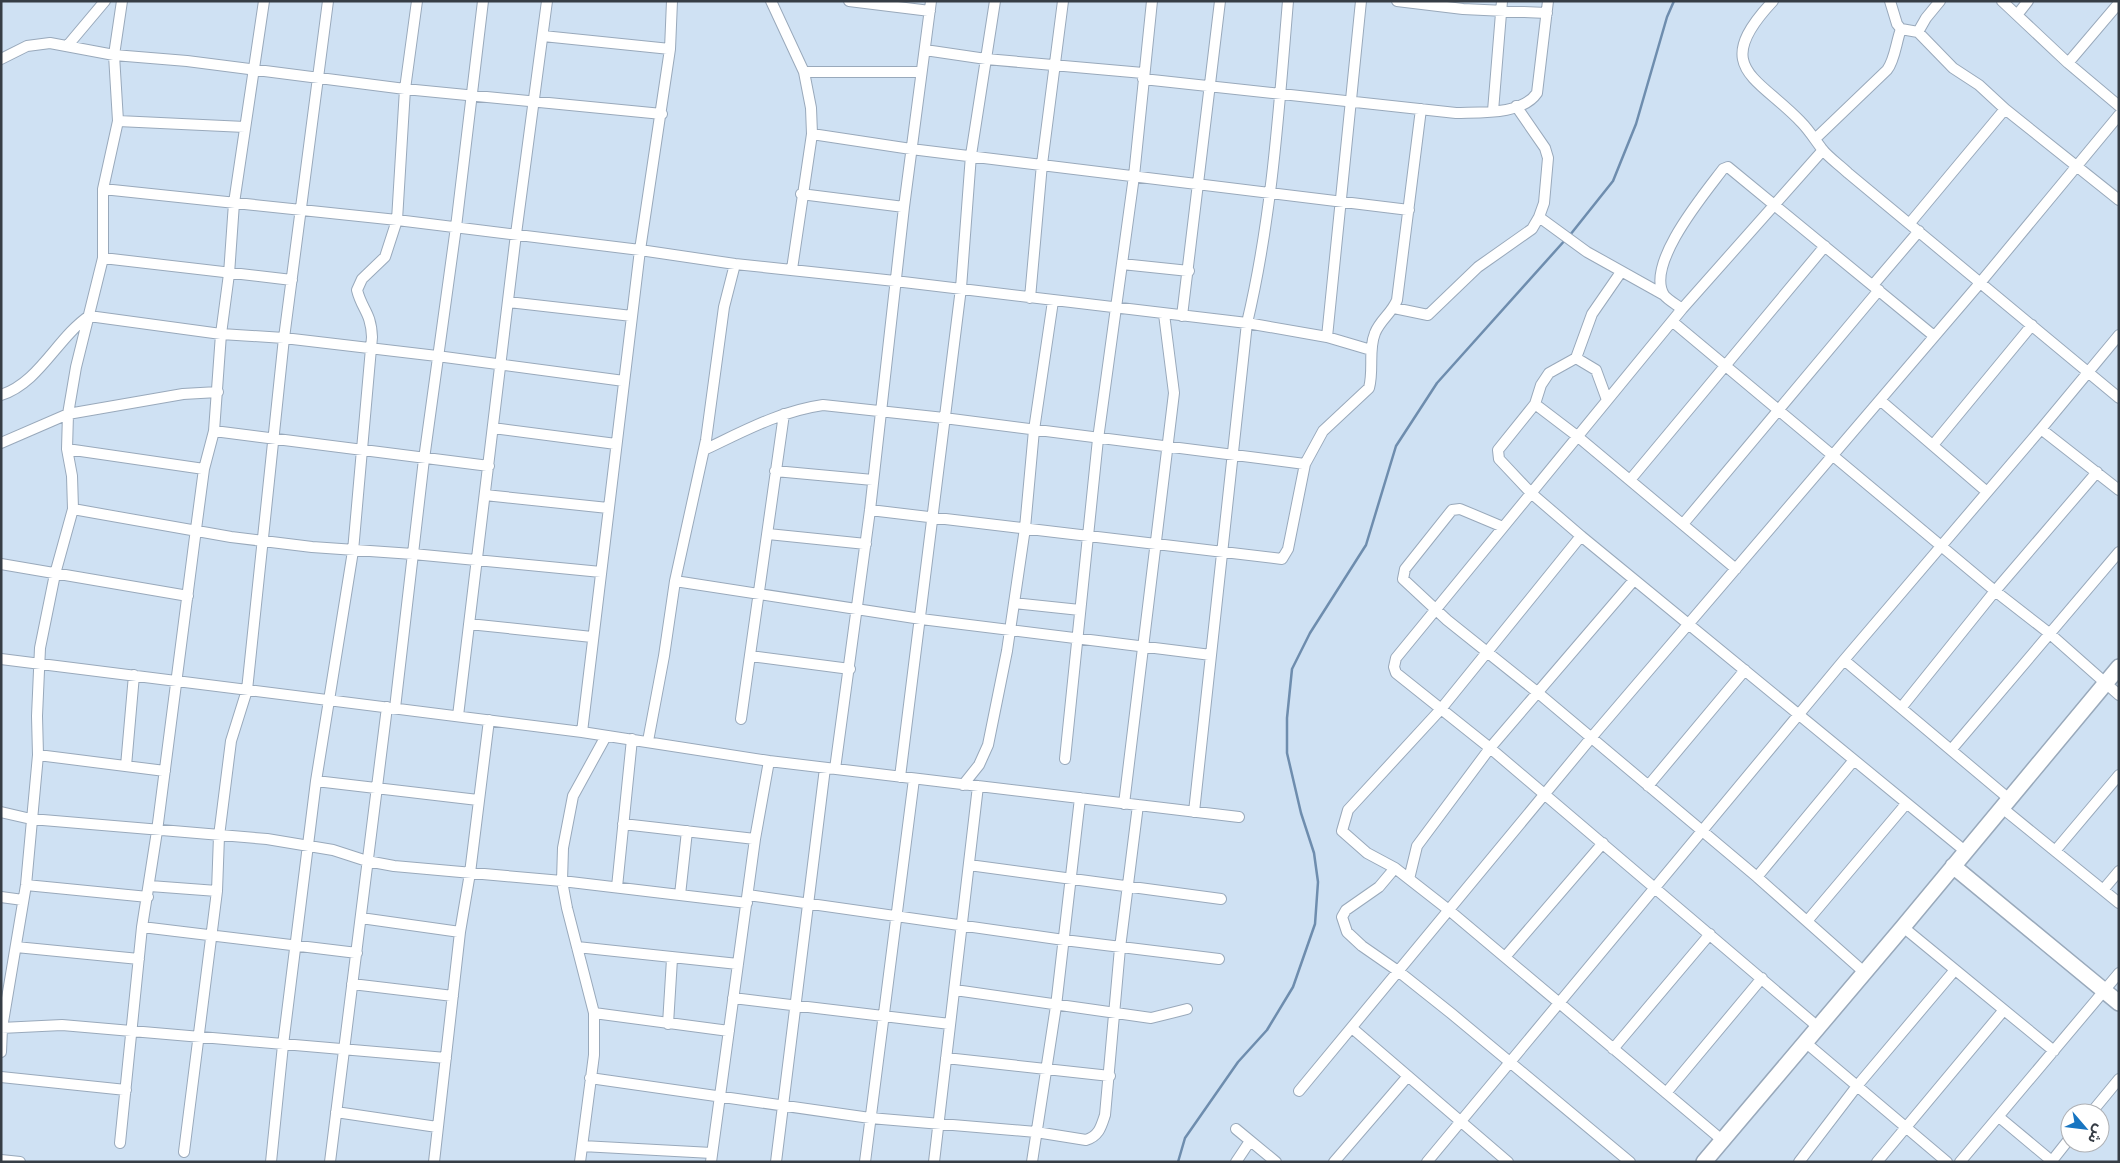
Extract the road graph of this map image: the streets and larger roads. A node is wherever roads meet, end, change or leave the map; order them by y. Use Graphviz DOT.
graph roads {
  1 [pos="105,1"];
  2 [pos="122,1"];
  3 [pos="264,1"];
  4 [pos="328,1"];
  5 [pos="417,1"];
  6 [pos="483,1"];
  7 [pos="672,1"];
  8 [pos="771,1"];
  9 [pos="849,1"];
  10 [pos="995,1"];
  11 [pos="1063,1"];
  12 [pos="1152,1"];
  13 [pos="1220,1"];
  14 [pos="1288,1"];
  15 [pos="1361,1"];
  16 [pos="1396,1"];
  17 [pos="1548,1"];
  18 [pos="1773,1"];
  19 [pos="1890,1"];
  20 [pos="1940,1"];
  21 [pos="2002,1"];
  22 [pos="2028,1"];
  23 [pos="544,2"];
  24 [pos="2119,3"];
  25 [pos="1436,4"];
  26 [pos="930,6"];
  27 [pos="1501,6"];
  28 [pos="1548,13"];
  29 [pos="2017,15"];
  30 [pos="1901,29"];
  31 [pos="1918,32"];
  32 [pos="543,36"];
  33 [pos="68,45"];
  34 [pos="670,49"];
  35 [pos="925,50"];
  36 [pos="114,55"];
  37 [pos="1,59"];
  38 [pos="986,59"];
  39 [pos="2068,63"];
  40 [pos="1056,64"];
  41 [pos="254,69"];
  42 [pos="804,72"];
  43 [pos="920,72"];
  44 [pos="1143,76"];
  45 [pos="320,77"];
  46 [pos="1210,86"];
  47 [pos="405,89"];
  48 [pos="1280,92"];
  49 [pos="470,95"];
  50 [pos="534,102"];
  51 [pos="1352,102"];
  52 [pos="1516,106"];
  53 [pos="2119,106"];
  54 [pos="1421,109"];
  55 [pos="2005,109"];
  56 [pos="1493,111"];
  57 [pos="662,114"];
  58 [pos="2119,116"];
  59 [pos="118,121"];
  60 [pos="245,127"];
  61 [pos="812,134"];
  62 [pos="1815,139"];
  63 [pos="911,149"];
  64 [pos="1823,150"];
  65 [pos="971,155"];
  66 [pos="1042,164"];
  67 [pos="2077,166"];
  68 [pos="1134,176"];
  69 [pos="1198,183"];
  70 [pos="103,190"];
  71 [pos="1268,193"];
  72 [pos="801,194"];
  73 [pos="2119,200"];
  74 [pos="1342,201"];
  75 [pos="234,203"];
  76 [pos="1773,204"];
  77 [pos="904,208"];
  78 [pos="302,210"];
  79 [pos="1409,210"];
  80 [pos="1539,217"];
  81 [pos="397,220"];
  82 [pos="1910,223"];
  83 [pos="456,227"];
  84 [pos="1919,230"];
  85 [pos="516,234"];
  86 [pos="1825,246"];
  87 [pos="640,250"];
  88 [pos="103,258"];
  89 [pos="735,264"];
  90 [pos="1122,264"];
  91 [pos="792,269"];
  92 [pos="1189,271"];
  93 [pos="1621,272"];
  94 [pos="229,274"];
  95 [pos="292,280"];
  96 [pos="896,281"];
  97 [pos="1980,283"];
  98 [pos="961,288"];
  99 [pos="1876,288"];
  100 [pos="1664,295"];
  101 [pos="1030,298"];
  102 [pos="1053,301"];
  103 [pos="508,302"];
  104 [pos="1116,308"];
  105 [pos="1394,308"];
  106 [pos="1682,310"];
  107 [pos="1164,314"];
  108 [pos="89,316"];
  109 [pos="632,316"];
  110 [pos="1182,316"];
  111 [pos="1248,322"];
  112 [pos="1673,322"];
  113 [pos="2032,326"];
  114 [pos="221,334"];
  115 [pos="2119,335"];
  116 [pos="1934,336"];
  117 [pos="1327,337"];
  118 [pos="284,338"];
  119 [pos="371,348"];
  120 [pos="1371,350"];
  121 [pos="437,356"];
  122 [pos="1576,358"];
  123 [pos="502,364"];
  124 [pos="1725,366"];
  125 [pos="2088,373"];
  126 [pos="624,381"];
  127 [pos="218,392"];
  128 [pos="1,394"];
  129 [pos="2119,398"];
  130 [pos="1607,400"];
  131 [pos="1880,400"];
  132 [pos="1535,404"];
  133 [pos="1778,410"];
  134 [pos="880,411"];
  135 [pos="68,414"];
  136 [pos="784,414"];
  137 [pos="944,418"];
  138 [pos="493,428"];
  139 [pos="2041,429"];
  140 [pos="1034,430"];
  141 [pos="214,432"];
  142 [pos="1577,436"];
  143 [pos="1098,439"];
  144 [pos="275,440"];
  145 [pos="1,443"];
  146 [pos="616,444"];
  147 [pos="1933,445"];
  148 [pos="1167,447"];
  149 [pos="67,449"];
  150 [pos="704,450"];
  151 [pos="362,451"];
  152 [pos="1233,455"];
  153 [pos="1833,455"];
  154 [pos="424,459"];
  155 [pos="1305,464"];
  156 [pos="489,466"];
  157 [pos="204,469"];
  158 [pos="775,471"];
  159 [pos="2097,472"];
  160 [pos="873,480"];
  161 [pos="1630,480"];
  162 [pos="2119,490"];
  163 [pos="1987,492"];
  164 [pos="1531,493"];
  165 [pos="485,494"];
  166 [pos="608,508"];
  167 [pos="74,509"];
  168 [pos="870,510"];
  169 [pos="933,518"];
  170 [pos="1683,524"];
  171 [pos="1503,527"];
  172 [pos="1025,528"];
  173 [pos="196,529"];
  174 [pos="768,534"];
  175 [pos="1089,535"];
  176 [pos="1581,536"];
  177 [pos="263,541"];
  178 [pos="1157,543"];
  179 [pos="866,544"];
  180 [pos="1941,544"];
  181 [pos="353,551"];
  182 [pos="1223,551"];
  183 [pos="2119,552"];
  184 [pos="413,554"];
  185 [pos="477,559"];
  186 [pos="1,564"];
  187 [pos="1736,568"];
  188 [pos="601,572"];
  189 [pos="55,574"];
  190 [pos="1634,580"];
  191 [pos="675,581"];
  192 [pos="1995,591"];
  193 [pos="759,594"];
  194 [pos="188,596"];
  195 [pos="1014,603"];
  196 [pos="858,610"];
  197 [pos="1080,610"];
  198 [pos="1437,610"];
  199 [pos="921,619"];
  200 [pos="469,624"];
  201 [pos="1688,624"];
  202 [pos="1010,631"];
  203 [pos="2049,633"];
  204 [pos="592,637"];
  205 [pos="1078,639"];
  206 [pos="1142,647"];
  207 [pos="1486,652"];
  208 [pos="1211,655"];
  209 [pos="750,656"];
  210 [pos="1,659"];
  211 [pos="1844,660"];
  212 [pos="38,663"];
  213 [pos="2119,667"];
  214 [pos="850,669"];
  215 [pos="1745,670"];
  216 [pos="134,675"];
  217 [pos="177,681"];
  218 [pos="2105,683"];
  219 [pos="247,690"];
  220 [pos="1537,692"];
  221 [pos="2119,695"];
  222 [pos="329,701"];
  223 [pos="391,708"];
  224 [pos="1901,708"];
  225 [pos="1441,709"];
  226 [pos="1798,714"];
  227 [pos="458,716"];
  228 [pos="489,720"];
  229 [pos="741,720"];
  230 [pos="582,732"];
  231 [pos="606,736"];
  232 [pos="1591,738"];
  233 [pos="632,739"];
  234 [pos="648,741"];
  235 [pos="1490,748"];
  236 [pos="1951,750"];
  237 [pos="38,755"];
  238 [pos="1065,759"];
  239 [pos="1854,760"];
  240 [pos="769,761"];
  241 [pos="126,766"];
  242 [pos="830,769"];
  243 [pos="164,771"];
  244 [pos="2119,775"];
  245 [pos="900,777"];
  246 [pos="914,779"];
  247 [pos="316,781"];
  248 [pos="963,785"];
  249 [pos="978,786"];
  250 [pos="1648,786"];
  251 [pos="377,788"];
  252 [pos="1545,794"];
  253 [pos="1080,798"];
  254 [pos="478,800"];
  255 [pos="2005,802"];
  256 [pos="1124,804"];
  257 [pos="1906,804"];
  258 [pos="1138,805"];
  259 [pos="1,812"];
  260 [pos="1194,812"];
  261 [pos="1239,817"];
  262 [pos="31,820"];
  263 [pos="623,824"];
  264 [pos="157,831"];
  265 [pos="688,831"];
  266 [pos="1702,831"];
  267 [pos="219,836"];
  268 [pos="755,838"];
  269 [pos="1603,843"];
  270 [pos="308,844"];
  271 [pos="2055,850"];
  272 [pos="1965,851"];
  273 [pos="367,861"];
  274 [pos="969,865"];
  275 [pos="1953,866"];
  276 [pos="1394,868"];
  277 [pos="2119,871"];
  278 [pos="470,873"];
  279 [pos="1757,877"];
  280 [pos="1071,878"];
  281 [pos="1409,879"];
  282 [pos="562,881"];
  283 [pos="26,885"];
  284 [pos="150,886"];
  285 [pos="1128,886"];
  286 [pos="617,887"];
  287 [pos="1655,888"];
  288 [pos="2102,890"];
  289 [pos="217,891"];
  290 [pos="680,894"];
  291 [pos="1,897"];
  292 [pos="148,897"];
  293 [pos="747,899"];
  294 [pos="1221,899"];
  295 [pos="23,900"];
  296 [pos="810,904"];
  297 [pos="2119,904"];
  298 [pos="1450,911"];
  299 [pos="897,916"];
  300 [pos="361,918"];
  301 [pos="1808,920"];
  302 [pos="962,926"];
  303 [pos="142,927"];
  304 [pos="1903,927"];
  305 [pos="460,932"];
  306 [pos="1710,934"];
  307 [pos="210,936"];
  308 [pos="1064,940"];
  309 [pos="295,945"];
  310 [pos="16,946"];
  311 [pos="577,947"];
  312 [pos="1120,948"];
  313 [pos="357,953"];
  314 [pos="1505,957"];
  315 [pos="140,959"];
  316 [pos="672,959"];
  317 [pos="1219,959"];
  318 [pos="738,964"];
  319 [pos="1398,971"];
  320 [pos="1954,971"];
  321 [pos="1864,972"];
  322 [pos="2119,973"];
  323 [pos="1762,978"];
  324 [pos="352,984"];
  325 [pos="955,990"];
  326 [pos="2104,991"];
  327 [pos="453,996"];
  328 [pos="733,998"];
  329 [pos="1558,1002"];
  330 [pos="2119,1003"];
  331 [pos="796,1005"];
  332 [pos="1056,1006"];
  333 [pos="1187,1009"];
  334 [pos="2003,1011"];
  335 [pos="594,1013"];
  336 [pos="1115,1013"];
  337 [pos="884,1016"];
  338 [pos="668,1024"];
  339 [pos="950,1024"];
  340 [pos="1818,1026"];
  341 [pos="2,1028"];
  342 [pos="1352,1028"];
  343 [pos="132,1031"];
  344 [pos="729,1031"];
  345 [pos="199,1036"];
  346 [pos="1805,1042"];
  347 [pos="282,1045"];
  348 [pos="344,1049"];
  349 [pos="1613,1049"];
  350 [pos="2054,1051"];
  351 [pos="1,1052"];
  352 [pos="446,1058"];
  353 [pos="946,1058"];
  354 [pos="1510,1062"];
  355 [pos="1046,1068"];
  356 [pos="1110,1076"];
  357 [pos="1408,1076"];
  358 [pos="1,1077"];
  359 [pos="590,1078"];
  360 [pos="2119,1079"];
  361 [pos="1858,1086"];
  362 [pos="126,1090"];
  363 [pos="1299,1090"];
  364 [pos="1666,1093"];
  365 [pos="720,1097"];
  366 [pos="2099,1103"];
  367 [pos="783,1104"];
  368 [pos="336,1112"];
  369 [pos="1999,1117"];
  370 [pos="870,1118"];
  371 [pos="1461,1122"];
  372 [pos="939,1125"];
  373 [pos="437,1127"];
  374 [pos="1906,1127"];
  375 [pos="1236,1129"];
  376 [pos="1036,1132"];
  377 [pos="1722,1140"];
  378 [pos="1250,1141"];
  379 [pos="120,1143"];
  380 [pos="582,1146"];
  381 [pos="2060,1151"];
  382 [pos="184,1152"];
  383 [pos="712,1158"];
  384 [pos="1,1160"];
  385 [pos="1708,1160"];
  386 [pos="2052,1161"];
  387 [pos="20,1162"];
  388 [pos="271,1162"];
  389 [pos="330,1162"];
  390 [pos="434,1162"];
  391 [pos="580,1162"];
  392 [pos="776,1162"];
  393 [pos="865,1162"];
  394 [pos="934,1162"];
  395 [pos="1032,1162"];
  396 [pos="1236,1162"];
  397 [pos="1276,1162"];
  398 [pos="1334,1162"];
  399 [pos="1428,1162"];
  400 [pos="1508,1162"];
  401 [pos="1630,1162"];
  402 [pos="1798,1162"];
  403 [pos="1876,1162"];
  404 [pos="1947,1162"];
  405 [pos="1960,1162"];
  1 -- 33 [label="street"];
  2 -- 36 [label="street"];
  3 -- 41 [label="street"];
  4 -- 45 [label="street"];
  5 -- 47 [label="street"];
  6 -- 49 [label="street"];
  7 -- 34 [label="street"];
  8 -- 42 [label="street"];
  9 -- 26 [label="street"];
  10 -- 38 [label="street"];
  11 -- 40 [label="street"];
  12 -- 44 [label="street"];
  13 -- 46 [label="street"];
  14 -- 48 [label="street"];
  15 -- 51 [label="street"];
  16 -- 25 [label="street"];
  17 -- 28 [label="street"];
  18 -- 62 [label="street"];
  19 -- 30 [label="street"];
  20 -- 31 [label="street"];
  21 -- 29 [label="street"];
  22 -- 29 [label="street"];
  23 -- 32 [label="street"];
  24 -- 39 [label="street"];
  25 -- 27 [label="street"];
  26 -- 35 [label="street"];
  27 -- 28 [label="street"];
  27 -- 56 [label="street"];
  28 -- 52 [label="street"];
  29 -- 39 [label="street"];
  30 -- 31 [label="street"];
  30 -- 62 [label="street"];
  31 -- 55 [label="street"];
  32 -- 34 [label="street"];
  32 -- 50 [label="street"];
  33 -- 36 [label="street"];
  33 -- 37 [label="street"];
  34 -- 57 [label="street"];
  35 -- 38 [label="street"];
  35 -- 43 [label="street"];
  36 -- 41 [label="street"];
  36 -- 59 [label="street"];
  38 -- 40 [label="street"];
  38 -- 65 [label="street"];
  39 -- 53 [label="street"];
  40 -- 44 [label="street"];
  40 -- 66 [label="street"];
  41 -- 45 [label="street"];
  41 -- 60 [label="street"];
  42 -- 43 [label="street"];
  42 -- 61 [label="street"];
  43 -- 63 [label="street"];
  44 -- 46 [label="street"];
  44 -- 68 [label="street"];
  45 -- 47 [label="street"];
  45 -- 78 [label="street"];
  46 -- 48 [label="street"];
  46 -- 69 [label="street"];
  47 -- 49 [label="street"];
  47 -- 81 [label="street"];
  48 -- 51 [label="street"];
  48 -- 71 [label="street"];
  49 -- 50 [label="street"];
  49 -- 83 [label="street"];
  50 -- 57 [label="street"];
  50 -- 85 [label="street"];
  51 -- 54 [label="street"];
  51 -- 74 [label="street"];
  52 -- 56 [label="street"];
  52 -- 80 [label="street"];
  54 -- 56 [label="street"];
  54 -- 79 [label="street"];
  55 -- 67 [label="street"];
  55 -- 82 [label="street"];
  57 -- 87 [label="street"];
  58 -- 67 [label="street"];
  59 -- 60 [label="street"];
  59 -- 70 [label="street"];
  60 -- 75 [label="street"];
  61 -- 63 [label="street"];
  61 -- 72 [label="street"];
  62 -- 64 [label="street"];
  63 -- 65 [label="street"];
  63 -- 77 [label="street"];
  64 -- 76 [label="street"];
  64 -- 82 [label="street"];
  65 -- 66 [label="street"];
  65 -- 98 [label="street"];
  66 -- 68 [label="street"];
  66 -- 101 [label="street"];
  67 -- 73 [label="street"];
  67 -- 97 [label="street"];
  68 -- 69 [label="street"];
  68 -- 90 [label="street"];
  69 -- 71 [label="street"];
  69 -- 92 [label="street"];
  70 -- 75 [label="street"];
  70 -- 88 [label="street"];
  71 -- 74 [label="street"];
  71 -- 111 [label="street"];
  72 -- 77 [label="street"];
  72 -- 91 [label="street"];
  74 -- 79 [label="street"];
  74 -- 117 [label="street"];
  75 -- 78 [label="street"];
  75 -- 94 [label="street"];
  76 -- 86 [label="street"];
  76 -- 100 [label="street"];
  76 -- 106 [label="street"];
  77 -- 96 [label="street"];
  78 -- 81 [label="street"];
  78 -- 95 [label="street"];
  79 -- 105 [label="street"];
  80 -- 93 [label="street"];
  80 -- 105 [label="street"];
  81 -- 83 [label="street"];
  81 -- 119 [label="street"];
  82 -- 84 [label="street"];
  83 -- 85 [label="street"];
  83 -- 121 [label="street"];
  84 -- 97 [label="street"];
  84 -- 99 [label="street"];
  85 -- 87 [label="street"];
  85 -- 103 [label="street"];
  86 -- 99 [label="street"];
  86 -- 124 [label="street"];
  87 -- 89 [label="street"];
  87 -- 109 [label="street"];
  88 -- 94 [label="street"];
  88 -- 108 [label="street"];
  89 -- 91 [label="street"];
  89 -- 150 [label="street"];
  90 -- 92 [label="street"];
  90 -- 104 [label="street"];
  91 -- 96 [label="street"];
  92 -- 110 [label="street"];
  93 -- 100 [label="street"];
  93 -- 122 [label="street"];
  94 -- 95 [label="street"];
  94 -- 114 [label="street"];
  95 -- 118 [label="street"];
  96 -- 98 [label="street"];
  96 -- 134 [label="street"];
  97 -- 113 [label="street"];
  97 -- 116 [label="street"];
  98 -- 101 [label="street"];
  98 -- 137 [label="street"];
  99 -- 116 [label="street"];
  99 -- 133 [label="street"];
  100 -- 106 [label="street"];
  101 -- 102 [label="street"];
  102 -- 104 [label="street"];
  102 -- 140 [label="street"];
  103 -- 109 [label="street"];
  103 -- 123 [label="street"];
  104 -- 107 [label="street"];
  104 -- 143 [label="street"];
  105 -- 120 [label="street"];
  106 -- 112 [label="street"];
  107 -- 110 [label="street"];
  107 -- 148 [label="street"];
  108 -- 114 [label="street"];
  108 -- 128 [label="street"];
  108 -- 135 [label="street"];
  109 -- 126 [label="street"];
  110 -- 111 [label="street"];
  111 -- 117 [label="street"];
  111 -- 152 [label="street"];
  112 -- 124 [label="street"];
  112 -- 130 [label="street"];
  113 -- 125 [label="street"];
  113 -- 147 [label="street"];
  114 -- 118 [label="street"];
  114 -- 127 [label="street"];
  115 -- 125 [label="street"];
  116 -- 131 [label="street"];
  117 -- 120 [label="street"];
  118 -- 119 [label="street"];
  118 -- 144 [label="street"];
  119 -- 121 [label="street"];
  119 -- 151 [label="street"];
  120 -- 155 [label="street"];
  121 -- 123 [label="street"];
  121 -- 154 [label="street"];
  122 -- 130 [label="street"];
  122 -- 132 [label="street"];
  123 -- 126 [label="street"];
  123 -- 138 [label="street"];
  124 -- 133 [label="street"];
  124 -- 161 [label="street"];
  125 -- 129 [label="street"];
  125 -- 139 [label="street"];
  126 -- 146 [label="street"];
  127 -- 135 [label="street"];
  127 -- 141 [label="street"];
  130 -- 142 [label="street"];
  131 -- 147 [label="street"];
  131 -- 153 [label="street"];
  132 -- 142 [label="street"];
  132 -- 164 [label="street"];
  133 -- 153 [label="street"];
  133 -- 170 [label="street"];
  134 -- 136 [label="street"];
  134 -- 137 [label="street"];
  134 -- 160 [label="street"];
  135 -- 145 [label="street"];
  135 -- 149 [label="street"];
  136 -- 150 [label="street"];
  136 -- 158 [label="street"];
  137 -- 140 [label="street"];
  137 -- 169 [label="street"];
  138 -- 146 [label="street"];
  138 -- 156 [label="street"];
  139 -- 159 [label="street"];
  139 -- 163 [label="street"];
  140 -- 143 [label="street"];
  140 -- 172 [label="street"];
  141 -- 144 [label="street"];
  141 -- 157 [label="street"];
  142 -- 161 [label="street"];
  142 -- 164 [label="street"];
  143 -- 148 [label="street"];
  143 -- 175 [label="street"];
  144 -- 151 [label="street"];
  144 -- 177 [label="street"];
  146 -- 166 [label="street"];
  147 -- 163 [label="street"];
  148 -- 152 [label="street"];
  148 -- 178 [label="street"];
  149 -- 157 [label="street"];
  149 -- 167 [label="street"];
  150 -- 191 [label="street"];
  151 -- 154 [label="street"];
  151 -- 181 [label="street"];
  152 -- 155 [label="street"];
  152 -- 182 [label="street"];
  153 -- 180 [label="street"];
  153 -- 187 [label="street"];
  154 -- 156 [label="street"];
  154 -- 184 [label="street"];
  155 -- 182 [label="street"];
  156 -- 165 [label="street"];
  157 -- 173 [label="street"];
  158 -- 160 [label="street"];
  158 -- 174 [label="street"];
  159 -- 162 [label="street"];
  159 -- 192 [label="street"];
  160 -- 168 [label="street"];
  161 -- 170 [label="street"];
  163 -- 180 [label="street"];
  164 -- 171 [label="street"];
  164 -- 176 [label="street"];
  165 -- 166 [label="street"];
  165 -- 185 [label="street"];
  166 -- 188 [label="street"];
  167 -- 173 [label="street"];
  167 -- 189 [label="street"];
  168 -- 169 [label="street"];
  168 -- 179 [label="street"];
  169 -- 172 [label="street"];
  169 -- 199 [label="street"];
  170 -- 187 [label="street"];
  171 -- 198 [label="street"];
  171 -- 198 [label="street"];
  172 -- 175 [label="street"];
  172 -- 195 [label="street"];
  173 -- 177 [label="street"];
  173 -- 194 [label="street"];
  174 -- 179 [label="street"];
  174 -- 193 [label="street"];
  175 -- 178 [label="street"];
  175 -- 197 [label="street"];
  176 -- 190 [label="street"];
  176 -- 207 [label="street"];
  177 -- 181 [label="street"];
  177 -- 219 [label="street"];
  178 -- 182 [label="street"];
  178 -- 206 [label="street"];
  179 -- 196 [label="street"];
  180 -- 192 [label="street"];
  180 -- 211 [label="street"];
  181 -- 184 [label="street"];
  181 -- 222 [label="street"];
  182 -- 208 [label="street"];
  183 -- 203 [label="street"];
  184 -- 185 [label="street"];
  184 -- 223 [label="street"];
  185 -- 188 [label="street"];
  185 -- 200 [label="street"];
  186 -- 189 [label="street"];
  187 -- 201 [label="street"];
  188 -- 204 [label="street"];
  189 -- 194 [label="street"];
  189 -- 212 [label="street"];
  190 -- 201 [label="street"];
  190 -- 220 [label="street"];
  191 -- 193 [label="street"];
  191 -- 234 [label="street"];
  192 -- 203 [label="street"];
  192 -- 224 [label="street"];
  193 -- 196 [label="street"];
  193 -- 209 [label="street"];
  194 -- 217 [label="street"];
  195 -- 197 [label="street"];
  195 -- 202 [label="street"];
  196 -- 199 [label="street"];
  196 -- 214 [label="street"];
  197 -- 205 [label="street"];
  198 -- 207 [label="street"];
  198 -- 225 [label="street"];
  199 -- 202 [label="street"];
  199 -- 245 [label="street"];
  200 -- 204 [label="street"];
  200 -- 227 [label="street"];
  201 -- 215 [label="street"];
  201 -- 232 [label="street"];
  202 -- 205 [label="street"];
  202 -- 248 [label="street"];
  203 -- 218 [label="street"];
  203 -- 236 [label="street"];
  204 -- 230 [label="street"];
  205 -- 206 [label="street"];
  205 -- 238 [label="street"];
  206 -- 208 [label="street"];
  206 -- 256 [label="street"];
  207 -- 220 [label="street"];
  207 -- 225 [label="street"];
  208 -- 260 [label="street"];
  209 -- 214 [label="street"];
  209 -- 229 [label="street"];
  210 -- 212 [label="street"];
  211 -- 224 [label="street"];
  211 -- 226 [label="street"];
  212 -- 216 [label="street"];
  212 -- 237 [label="street"];
  213 -- 218 [label="street"];
  214 -- 242 [label="street"];
  215 -- 226 [label="street"];
  215 -- 250 [label="street"];
  216 -- 217 [label="street"];
  216 -- 241 [label="street"];
  217 -- 219 [label="street"];
  217 -- 243 [label="street"];
  218 -- 221 [label="street"];
  218 -- 255 [label="street"];
  219 -- 222 [label="street"];
  219 -- 267 [label="street"];
  220 -- 232 [label="street"];
  220 -- 235 [label="street"];
  222 -- 223 [label="street"];
  222 -- 247 [label="street"];
  223 -- 227 [label="street"];
  223 -- 251 [label="street"];
  224 -- 236 [label="street"];
  225 -- 235 [label="street"];
  225 -- 276 [label="street"];
  226 -- 239 [label="street"];
  226 -- 266 [label="street"];
  227 -- 228 [label="street"];
  228 -- 230 [label="street"];
  228 -- 254 [label="street"];
  230 -- 231 [label="street"];
  231 -- 233 [label="street"];
  231 -- 282 [label="street"];
  232 -- 250 [label="street"];
  232 -- 252 [label="street"];
  233 -- 234 [label="street"];
  233 -- 263 [label="street"];
  234 -- 240 [label="street"];
  235 -- 252 [label="street"];
  235 -- 281 [label="street"];
  236 -- 255 [label="street"];
  237 -- 241 [label="street"];
  237 -- 262 [label="street"];
  239 -- 257 [label="street"];
  239 -- 279 [label="street"];
  240 -- 242 [label="street"];
  240 -- 268 [label="street"];
  241 -- 243 [label="street"];
  242 -- 245 [label="street"];
  242 -- 296 [label="street"];
  243 -- 264 [label="street"];
  244 -- 271 [label="street"];
  245 -- 246 [label="street"];
  246 -- 248 [label="street"];
  246 -- 299 [label="street"];
  247 -- 251 [label="street"];
  247 -- 270 [label="street"];
  248 -- 249 [label="street"];
  249 -- 253 [label="street"];
  249 -- 274 [label="street"];
  250 -- 266 [label="street"];
  251 -- 254 [label="street"];
  251 -- 273 [label="street"];
  252 -- 269 [label="street"];
  252 -- 298 [label="street"];
  253 -- 256 [label="street"];
  253 -- 280 [label="street"];
  254 -- 278 [label="street"];
  255 -- 271 [label="street"];
  255 -- 272 [label="street"];
  256 -- 258 [label="street"];
  257 -- 272 [label="street"];
  257 -- 301 [label="street"];
  258 -- 260 [label="street"];
  258 -- 285 [label="street"];
  259 -- 262 [label="street"];
  260 -- 261 [label="street"];
  262 -- 264 [label="street"];
  262 -- 283 [label="street"];
  263 -- 265 [label="street"];
  263 -- 286 [label="street"];
  264 -- 267 [label="street"];
  264 -- 284 [label="street"];
  265 -- 268 [label="street"];
  265 -- 290 [label="street"];
  266 -- 279 [label="street"];
  266 -- 287 [label="street"];
  267 -- 270 [label="street"];
  267 -- 289 [label="street"];
  268 -- 293 [label="street"];
  269 -- 287 [label="street"];
  269 -- 314 [label="street"];
  270 -- 273 [label="street"];
  270 -- 309 [label="street"];
  271 -- 288 [label="street"];
  272 -- 275 [label="street"];
  273 -- 278 [label="street"];
  273 -- 300 [label="street"];
  274 -- 280 [label="street"];
  274 -- 302 [label="street"];
  275 -- 304 [label="street"];
  275 -- 326 [label="street"];
  276 -- 281 [label="street"];
  276 -- 319 [label="street"];
  277 -- 288 [label="street"];
  278 -- 282 [label="street"];
  278 -- 305 [label="street"];
  279 -- 301 [label="street"];
  280 -- 285 [label="street"];
  280 -- 308 [label="street"];
  281 -- 298 [label="street"];
  282 -- 286 [label="street"];
  282 -- 311 [label="street"];
  283 -- 292 [label="street"];
  283 -- 295 [label="street"];
  284 -- 289 [label="street"];
  284 -- 292 [label="street"];
  285 -- 294 [label="street"];
  285 -- 312 [label="street"];
  286 -- 290 [label="street"];
  287 -- 306 [label="street"];
  287 -- 329 [label="street"];
  288 -- 297 [label="street"];
  289 -- 307 [label="street"];
  290 -- 293 [label="street"];
  291 -- 295 [label="street"];
  292 -- 303 [label="street"];
  293 -- 296 [label="street"];
  293 -- 318 [label="street"];
  295 -- 310 [label="street"];
  296 -- 299 [label="street"];
  296 -- 331 [label="street"];
  298 -- 314 [label="street"];
  298 -- 319 [label="street"];
  299 -- 302 [label="street"];
  299 -- 337 [label="street"];
  300 -- 305 [label="street"];
  300 -- 313 [label="street"];
  301 -- 321 [label="street"];
  302 -- 308 [label="street"];
  302 -- 325 [label="street"];
  303 -- 307 [label="street"];
  303 -- 315 [label="street"];
  304 -- 320 [label="street"];
  304 -- 321 [label="street"];
  305 -- 327 [label="street"];
  306 -- 323 [label="street"];
  306 -- 349 [label="street"];
  307 -- 309 [label="street"];
  307 -- 345 [label="street"];
  308 -- 312 [label="street"];
  308 -- 332 [label="street"];
  309 -- 313 [label="street"];
  309 -- 347 [label="street"];
  310 -- 315 [label="street"];
  310 -- 341 [label="street"];
  311 -- 316 [label="street"];
  311 -- 335 [label="street"];
  312 -- 317 [label="street"];
  312 -- 336 [label="street"];
  313 -- 324 [label="street"];
  314 -- 329 [label="street"];
  315 -- 343 [label="street"];
  316 -- 318 [label="street"];
  316 -- 338 [label="street"];
  318 -- 328 [label="street"];
  319 -- 342 [label="street"];
  319 -- 354 [label="street"];
  320 -- 334 [label="street"];
  320 -- 361 [label="street"];
  321 -- 340 [label="street"];
  322 -- 326 [label="street"];
  323 -- 340 [label="street"];
  323 -- 364 [label="street"];
  324 -- 327 [label="street"];
  324 -- 348 [label="street"];
  325 -- 332 [label="street"];
  325 -- 339 [label="street"];
  326 -- 330 [label="street"];
  326 -- 350 [label="street"];
  327 -- 352 [label="street"];
  328 -- 331 [label="street"];
  328 -- 344 [label="street"];
  329 -- 349 [label="street"];
  329 -- 354 [label="street"];
  331 -- 337 [label="street"];
  331 -- 367 [label="street"];
  332 -- 336 [label="street"];
  332 -- 355 [label="street"];
  333 -- 336 [label="street"];
  334 -- 350 [label="street"];
  334 -- 374 [label="street"];
  335 -- 338 [label="street"];
  335 -- 359 [label="street"];
  336 -- 356 [label="street"];
  337 -- 339 [label="street"];
  337 -- 370 [label="street"];
  338 -- 344 [label="street"];
  339 -- 353 [label="street"];
  340 -- 346 [label="street"];
  341 -- 343 [label="street"];
  341 -- 351 [label="street"];
  342 -- 357 [label="street"];
  342 -- 363 [label="street"];
  343 -- 345 [label="street"];
  343 -- 362 [label="street"];
  344 -- 365 [label="street"];
  345 -- 347 [label="street"];
  345 -- 382 [label="street"];
  346 -- 361 [label="street"];
  346 -- 377 [label="street"];
  347 -- 348 [label="street"];
  347 -- 388 [label="street"];
  348 -- 352 [label="street"];
  348 -- 368 [label="street"];
  349 -- 364 [label="street"];
  350 -- 369 [label="street"];
  352 -- 373 [label="street"];
  353 -- 355 [label="street"];
  353 -- 372 [label="street"];
  354 -- 371 [label="street"];
  354 -- 401 [label="street"];
  355 -- 356 [label="street"];
  355 -- 376 [label="street"];
  356 -- 376 [label="street"];
  357 -- 371 [label="street"];
  357 -- 398 [label="street"];
  358 -- 362 [label="street"];
  359 -- 365 [label="street"];
  359 -- 380 [label="street"];
  360 -- 366 [label="street"];
  361 -- 374 [label="street"];
  361 -- 402 [label="street"];
  362 -- 379 [label="street"];
  364 -- 377 [label="street"];
  365 -- 367 [label="street"];
  365 -- 383 [label="street"];
  367 -- 370 [label="street"];
  367 -- 392 [label="street"];
  368 -- 373 [label="street"];
  368 -- 389 [label="street"];
  369 -- 386 [label="street"];
  369 -- 405 [label="street"];
  370 -- 372 [label="street"];
  370 -- 393 [label="street"];
  371 -- 399 [label="street"];
  371 -- 400 [label="street"];
  372 -- 376 [label="street"];
  372 -- 394 [label="street"];
  373 -- 390 [label="street"];
  374 -- 403 [label="street"];
  374 -- 404 [label="street"];
  375 -- 378 [label="street"];
  376 -- 395 [label="street"];
  377 -- 385 [label="street"];
  378 -- 396 [label="street"];
  378 -- 397 [label="street"];
  380 -- 383 [label="street"];
  380 -- 391 [label="street"];
  381 -- 386 [label="street"];
  384 -- 387 [label="street"];
}
